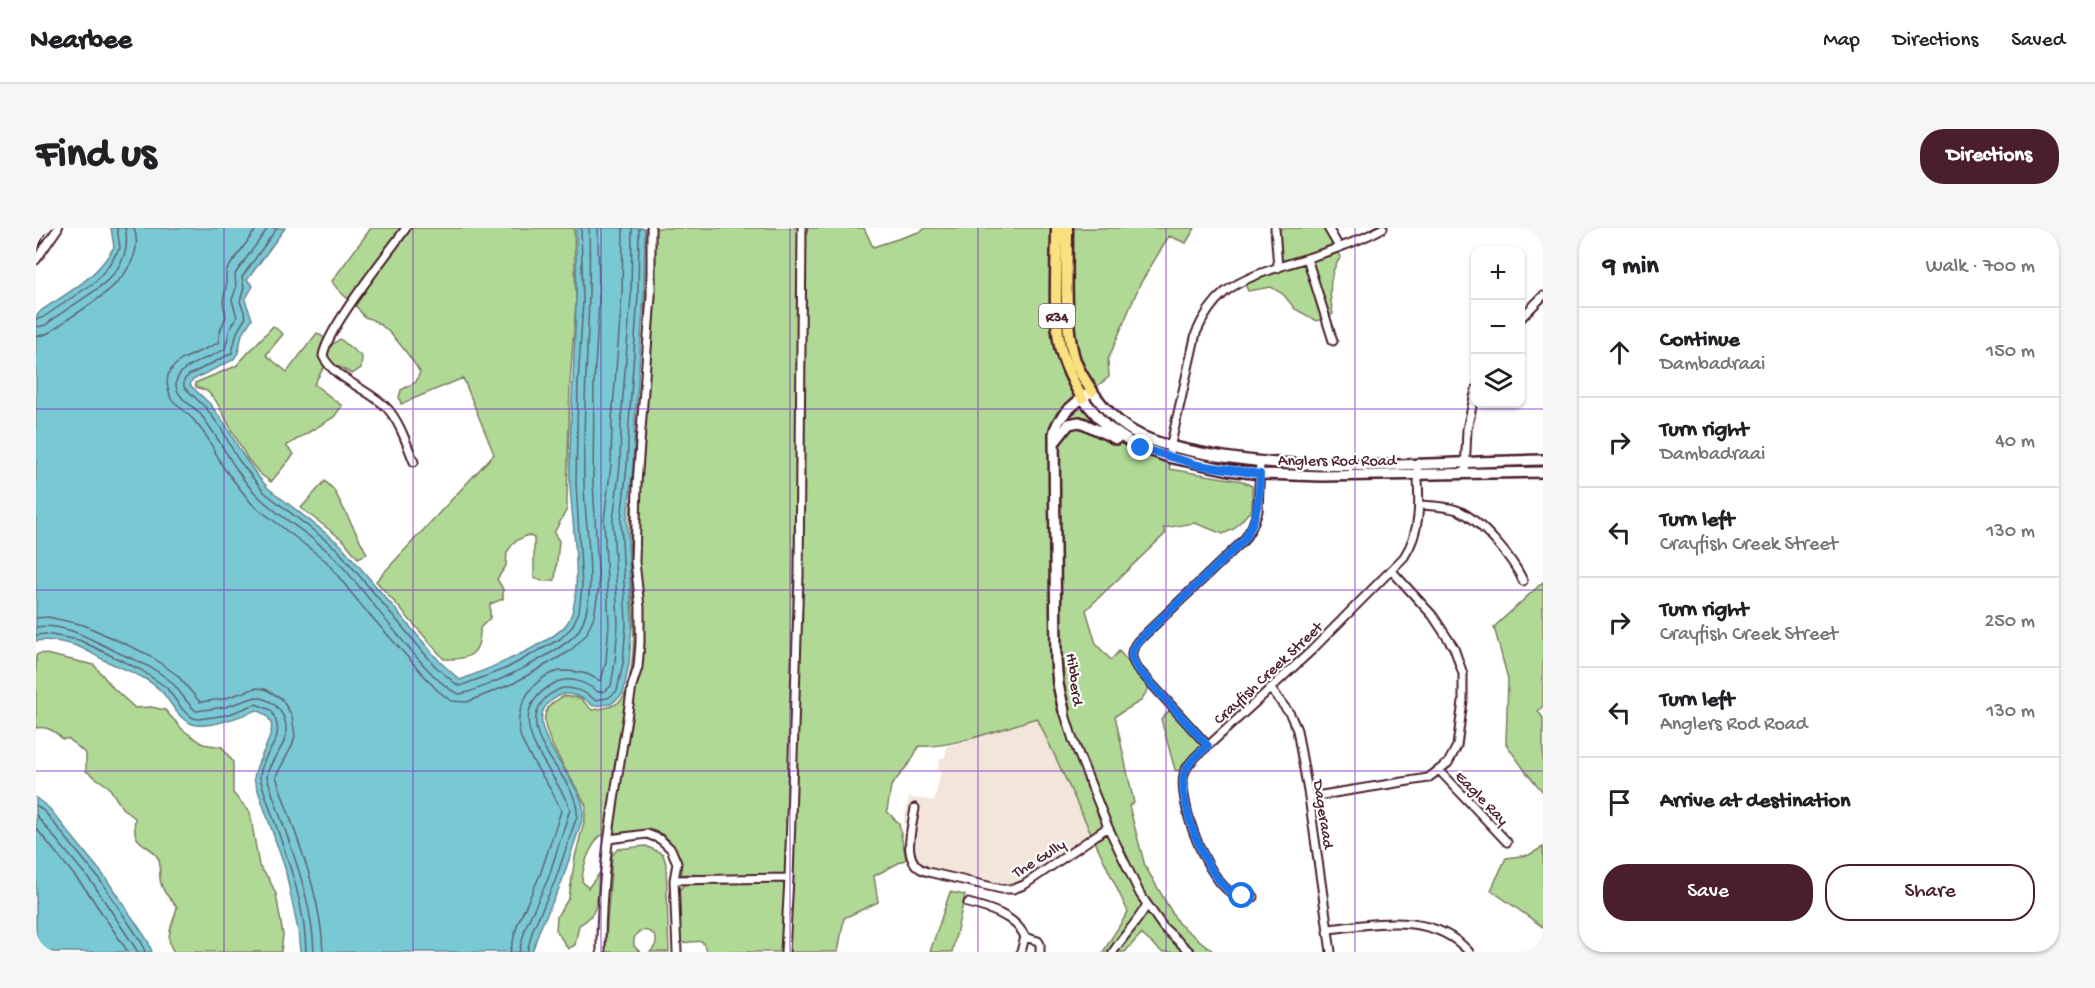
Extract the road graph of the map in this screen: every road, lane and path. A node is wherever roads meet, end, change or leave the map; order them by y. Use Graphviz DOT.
graph roads {
  1 [pos="40,228"];
  2 [pos="58,228"];
  3 [pos="406,228"];
  4 [pos="651,228"];
  5 [pos="802,228"];
  6 [pos="1057,228"];
  7 [pos="1067,228"];
  8 [pos="1275,228"];
  9 [pos="1328,228"];
  10 [pos="1383,228"];
  11 [pos="36,235"];
  12 [pos="36,241"];
  13 [pos="1339,247"];
  14 [pos="1307,258"];
  15 [pos="36,260"];
  16 [pos="1278,268"];
  17 [pos="1543,296"];
  18 [pos="1525,315"];
  19 [pos="1333,341"];
  20 [pos="1092,391"];
  21 [pos="1082,399"];
  22 [pos="1471,407"];
  23 [pos="1054,443"];
  24 [pos="1133,444"];
  25 [pos="1171,446"];
  26 [pos="1168,457"];
  27 [pos="1543,460"];
  28 [pos="414,462"];
  29 [pos="1260,462"];
  30 [pos="1465,462"];
  31 [pos="1418,463"];
  32 [pos="1543,472"];
  33 [pos="1465,473"];
  34 [pos="1260,474"];
  35 [pos="1418,474"];
  36 [pos="1420,505"];
  37 [pos="1392,572"];
  38 [pos="1523,581"];
  39 [pos="1270,688"];
  40 [pos="1064,711"];
  41 [pos="1208,746"];
  42 [pos="1440,771"];
  43 [pos="1309,796"];
  44 [pos="915,808"];
  45 [pos="1108,827"];
  46 [pos="609,839"];
  47 [pos="1507,842"];
  48 [pos="789,878"];
  49 [pos="674,880"];
  50 [pos="1254,897"];
  51 [pos="968,903"];
  52 [pos="1146,906"];
  53 [pos="1328,929"];
  54 [pos="1025,937"];
  55 [pos="601,952"];
  56 [pos="677,952"];
  57 [pos="785,952"];
  58 [pos="1021,952"];
  59 [pos="1040,952"];
  60 [pos="1113,952"];
  61 [pos="1190,952"];
  62 [pos="1331,952"];
  63 [pos="1469,952"];
  1 -- 11 [label="street"];
  1 -- 12 [label="street"];
  2 -- 15 [label="street"];
  3 -- 28 [label="street"];
  4 -- 46 [label="street"];
  5 -- 48 [label="street"];
  6 -- 21 [label="main road, R34"];
  7 -- 20 [label="main road, R34"];
  8 -- 16 [label="street"];
  9 -- 13 [label="street"];
  10 -- 13 [label="street"];
  13 -- 14 [label="street"];
  14 -- 16 [label="street"];
  14 -- 19 [label="street"];
  16 -- 25 [label="street"];
  17 -- 18 [label="street"];
  20 -- 21 [label="street, Hibberd"];
  20 -- 25 [label="street, Anglers Rod Road"];
  21 -- 23 [label="street, Hibberd"];
  21 -- 24 [label="street, Anglers Rod Road"];
  22 -- 30 [label="street"];
  23 -- 24 [label="street"];
  23 -- 40 [label="street, Hibberd"];
  24 -- 26 [label="street, Anglers Rod Road"];
  25 -- 26 [label="street"];
  25 -- 29 [label="street, Anglers Rod Road"];
  26 -- 34 [label="street, Anglers Rod Road"];
  27 -- 30 [label="street, Anglers Rod Road"];
  29 -- 31 [label="street, Anglers Rod Road"];
  29 -- 34 [label="street, Crayfish Creek Street"];
  30 -- 31 [label="street, Anglers Rod Road"];
  30 -- 33 [label="street"];
  31 -- 35 [label="street, Crayfish Creek Street"];
  32 -- 33 [label="street, Anglers Rod Road"];
  33 -- 35 [label="street, Anglers Rod Road"];
  34 -- 35 [label="street, Anglers Rod Road"];
  34 -- 41 [label="street, Crayfish Creek Street"];
  35 -- 36 [label="street, Crayfish Creek Street"];
  36 -- 37 [label="street, Crayfish Creek Street"];
  36 -- 38 [label="street"];
  37 -- 39 [label="street, Crayfish Creek Street"];
  37 -- 42 [label="street"];
  39 -- 41 [label="street, Crayfish Creek Street"];
  39 -- 43 [label="street, Dageraad"];
  40 -- 45 [label="street, Hibberd"];
  41 -- 50 [label="street"];
  42 -- 43 [label="street"];
  42 -- 47 [label="street, Eagle Ray"];
  43 -- 53 [label="street, Dageraad"];
  44 -- 45 [label="street, The Gully"];
  45 -- 52 [label="street, Hibberd"];
  46 -- 49 [label="street"];
  46 -- 55 [label="street"];
  48 -- 49 [label="street"];
  48 -- 57 [label="street"];
  49 -- 56 [label="street"];
  51 -- 54 [label="street"];
  52 -- 60 [label="street"];
  52 -- 61 [label="street, Hibberd"];
  53 -- 62 [label="street, Dageraad"];
  53 -- 63 [label="street"];
  54 -- 58 [label="street"];
  54 -- 59 [label="street"];
}
